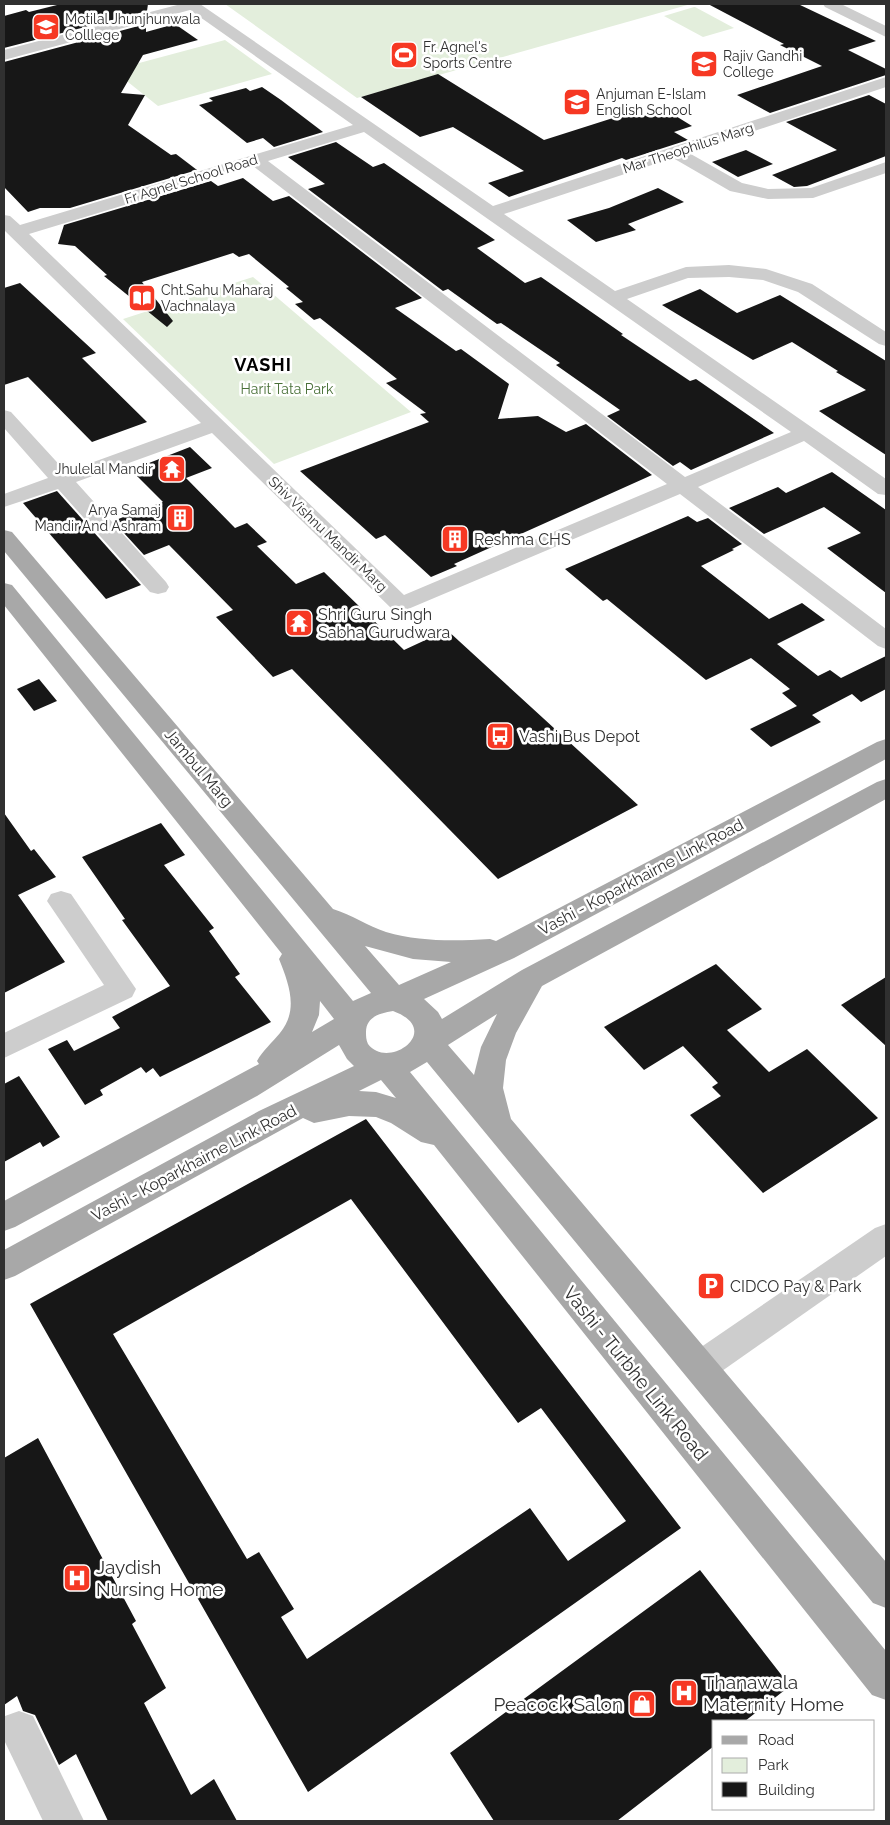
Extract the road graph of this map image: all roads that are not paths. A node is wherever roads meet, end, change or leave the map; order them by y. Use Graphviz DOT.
graph roads {
  1 [pos="830,4"];
  2 [pos="192,5"];
  3 [pos="886,32"];
  4 [pos="4,54"];
  5 [pos="886,82"];
  6 [pos="366,126"];
  7 [pos="675,152"];
  8 [pos="256,160"];
  9 [pos="886,167"];
  10 [pos="490,212"];
  11 [pos="10,226"];
  12 [pos="612,298"];
  13 [pos="886,340"];
  14 [pos="4,416"];
  15 [pos="215,425"];
  16 [pos="806,433"];
  17 [pos="62,480"];
  18 [pos="683,485"];
  19 [pos="886,489"];
  20 [pos="4,501"];
  21 [pos="4,537"];
  22 [pos="158,588"];
  23 [pos="4,590"];
  24 [pos="886,641"];
  25 [pos="886,748"];
  26 [pos="886,788"];
  27 [pos="61,901"];
  28 [pos="321,914"];
  29 [pos="282,934"];
  30 [pos="504,950"];
  31 [pos="532,978"];
  32 [pos="394,1000"];
  33 [pos="352,1022"];
  34 [pos="428,1042"];
  35 [pos="4,1046"];
  36 [pos="386,1064"];
  37 [pos="246,1087"];
  38 [pos="270,1120"];
  39 [pos="498,1123"];
  40 [pos="454,1148"];
  41 [pos="4,1217"];
  42 [pos="886,1238"];
  43 [pos="4,1266"];
  44 [pos="700,1367"];
  45 [pos="886,1590"];
  46 [pos="886,1681"];
  47 [pos="18,1730"];
  48 [pos="64,1821"];
  1 -- 3 [label="street"];
  2 -- 4 [label="street"];
  2 -- 6 [label="street"];
  5 -- 7 [label="street, Mar Theophilus Marg"];
  6 -- 8 [label="street, Fr Agnel School Road"];
  6 -- 10 [label="street"];
  7 -- 9 [label="street"];
  7 -- 10 [label="street, Mar Theophilus Marg"];
  8 -- 11 [label="street, Fr Agnel School Road"];
  8 -- 18 [label="street"];
  10 -- 12 [label="street"];
  11 -- 15 [label="street, Shiv Vishnu Mandir Marg"];
  12 -- 13 [label="street"];
  12 -- 16 [label="street"];
  14 -- 17 [label="street"];
  15 -- 17 [label="street"];
  15 -- 18 [label="street, Shiv Vishnu Mandir Marg"];
  16 -- 18 [label="street, Shiv Vishnu Mandir Marg"];
  16 -- 19 [label="street"];
  17 -- 20 [label="street"];
  17 -- 22 [label="street"];
  18 -- 24 [label="street"];
  21 -- 28 [label="main road, Jambul Marg"];
  23 -- 29 [label="main road"];
  25 -- 30 [label="main road, Vashi - Koparkhairne Link Road"];
  26 -- 31 [label="main road"];
  27 -- 35 [label="street"];
  28 -- 30 [label="main road"];
  28 -- 32 [label="main road, Jambul Marg"];
  29 -- 33 [label="main road"];
  29 -- 37 [label="main road"];
  30 -- 32 [label="main road, Vashi - Koparkhairne Link Road"];
  31 -- 34 [label="main road"];
  31 -- 39 [label="main road"];
  32 -- 33 [label="main road"];
  32 -- 34 [label="main road"];
  33 -- 36 [label="main road"];
  33 -- 37 [label="main road"];
  34 -- 36 [label="main road"];
  34 -- 39 [label="main road"];
  36 -- 38 [label="main road, Vashi - Koparkhairne Link Road"];
  36 -- 40 [label="main road, Vashi - Turbhe Link Road"];
  37 -- 41 [label="main road"];
  38 -- 40 [label="main road"];
  38 -- 43 [label="main road, Vashi - Koparkhairne Link Road"];
  39 -- 44 [label="main road"];
  40 -- 46 [label="main road, Vashi - Turbhe Link Road"];
  42 -- 44 [label="street"];
  44 -- 45 [label="main road"];
  47 -- 48 [label="street"];
}
